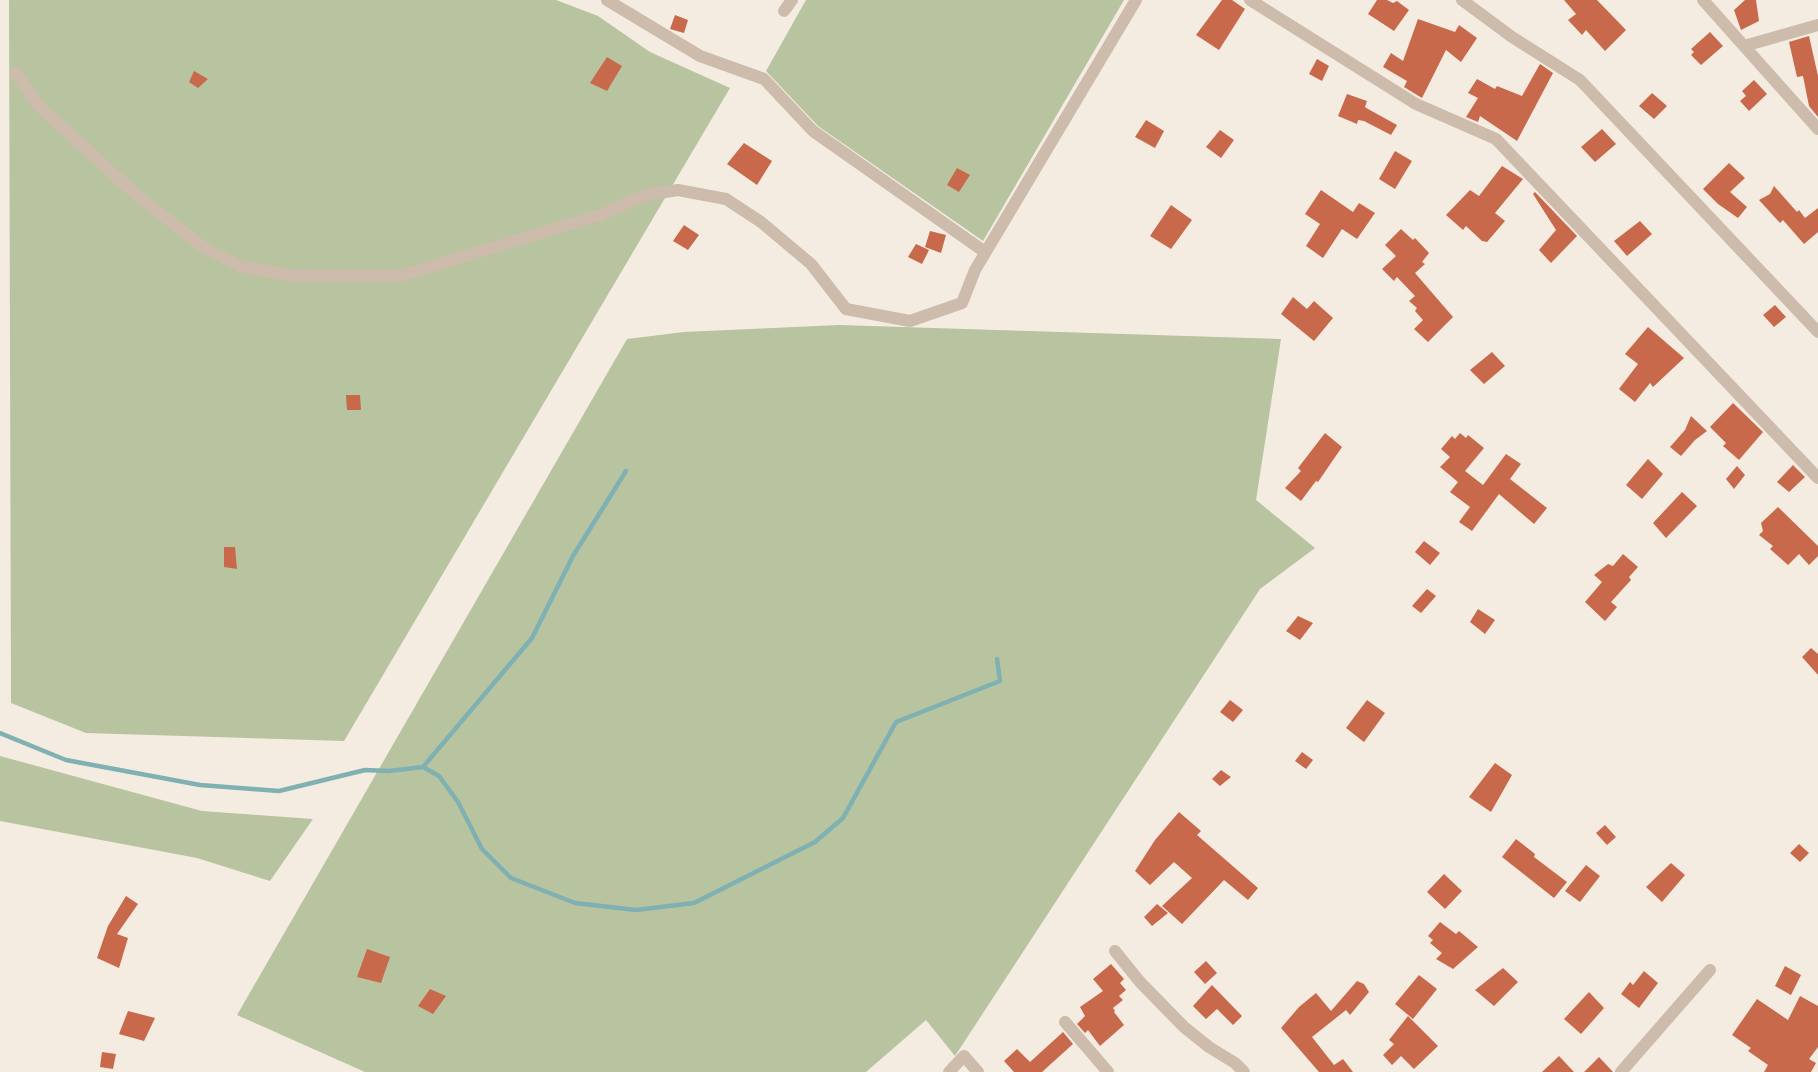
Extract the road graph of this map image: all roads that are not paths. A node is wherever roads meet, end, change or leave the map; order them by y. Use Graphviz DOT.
graph roads {
  1 [pos="607,0"];
  2 [pos="792,0"];
  3 [pos="1136,0"];
  4 [pos="1250,0"];
  5 [pos="1462,0"];
  6 [pos="1703,0"];
  7 [pos="784,11"];
  8 [pos="1818,25"];
  9 [pos="1744,46"];
  10 [pos="16,73"];
  11 [pos="1818,129"];
  12 [pos="986,252"];
  13 [pos="1818,332"];
  14 [pos="1818,478"];
  15 [pos="1115,951"];
  16 [pos="1710,970"];
  17 [pos="1065,1022"];
  18 [pos="949,1072"];
  19 [pos="978,1072"];
  20 [pos="1108,1072"];
  21 [pos="1244,1072"];
  22 [pos="1621,1072"];
  1 -- 12 [label="street"];
  2 -- 7 [label="street"];
  3 -- 12 [label="street"];
  4 -- 14 [label="street"];
  5 -- 13 [label="street"];
  6 -- 9 [label="street"];
  8 -- 9 [label="street"];
  9 -- 11 [label="street"];
  10 -- 12 [label="street"];
  15 -- 21 [label="street"];
  16 -- 22 [label="street"];
  17 -- 20 [label="street"];
  18 -- 19 [label="street"];
}
